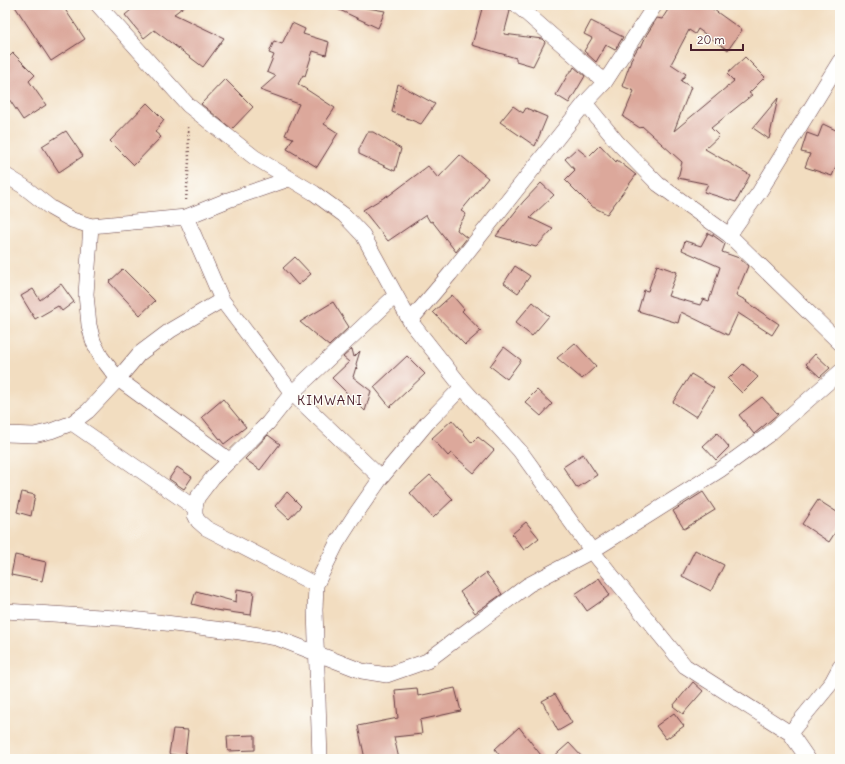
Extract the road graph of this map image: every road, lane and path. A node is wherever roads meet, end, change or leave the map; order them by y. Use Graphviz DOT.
graph roads {
  1 [pos="98,5"];
  2 [pos="517,5"];
  3 [pos="655,5"];
  4 [pos="840,61"];
  5 [pos="605,82"];
  6 [pos="585,103"];
  7 [pos="188,105"];
  8 [pos="5,175"];
  9 [pos="289,179"];
  10 [pos="186,217"];
  11 [pos="91,226"];
  12 [pos="729,235"];
  13 [pos="395,296"];
  14 [pos="222,300"];
  15 [pos="410,321"];
  16 [pos="840,343"];
  17 [pos="840,372"];
  18 [pos="118,379"];
  19 [pos="462,387"];
  20 [pos="292,393"];
  21 [pos="72,424"];
  22 [pos="5,434"];
  23 [pos="229,460"];
  24 [pos="381,478"];
  25 [pos="195,508"];
  26 [pos="592,551"];
  27 [pos="316,585"];
  28 [pos="5,611"];
  29 [pos="317,654"];
  30 [pos="840,667"];
  31 [pos="790,732"];
  32 [pos="320,759"];
  33 [pos="808,759"];
  1 -- 7 [label="street"];
  2 -- 5 [label="street"];
  3 -- 5 [label="street"];
  4 -- 12 [label="street"];
  5 -- 6 [label="street"];
  6 -- 12 [label="street"];
  6 -- 15 [label="street"];
  7 -- 9 [label="street"];
  7 -- 10 [label="path"];
  8 -- 11 [label="street"];
  9 -- 10 [label="street"];
  9 -- 13 [label="street"];
  10 -- 11 [label="street"];
  10 -- 14 [label="street"];
  11 -- 18 [label="street"];
  12 -- 16 [label="street"];
  13 -- 15 [label="street"];
  13 -- 20 [label="street"];
  14 -- 18 [label="street"];
  14 -- 20 [label="street"];
  15 -- 19 [label="street"];
  17 -- 26 [label="street"];
  18 -- 21 [label="street"];
  18 -- 23 [label="street"];
  19 -- 24 [label="street"];
  19 -- 26 [label="street"];
  20 -- 23 [label="street"];
  20 -- 24 [label="street"];
  21 -- 22 [label="street"];
  21 -- 25 [label="street"];
  23 -- 25 [label="street"];
  24 -- 27 [label="street"];
  25 -- 27 [label="street"];
  26 -- 29 [label="street"];
  26 -- 31 [label="street"];
  27 -- 29 [label="street"];
  28 -- 29 [label="street"];
  29 -- 32 [label="street"];
  30 -- 31 [label="street"];
  31 -- 33 [label="street"];
}
